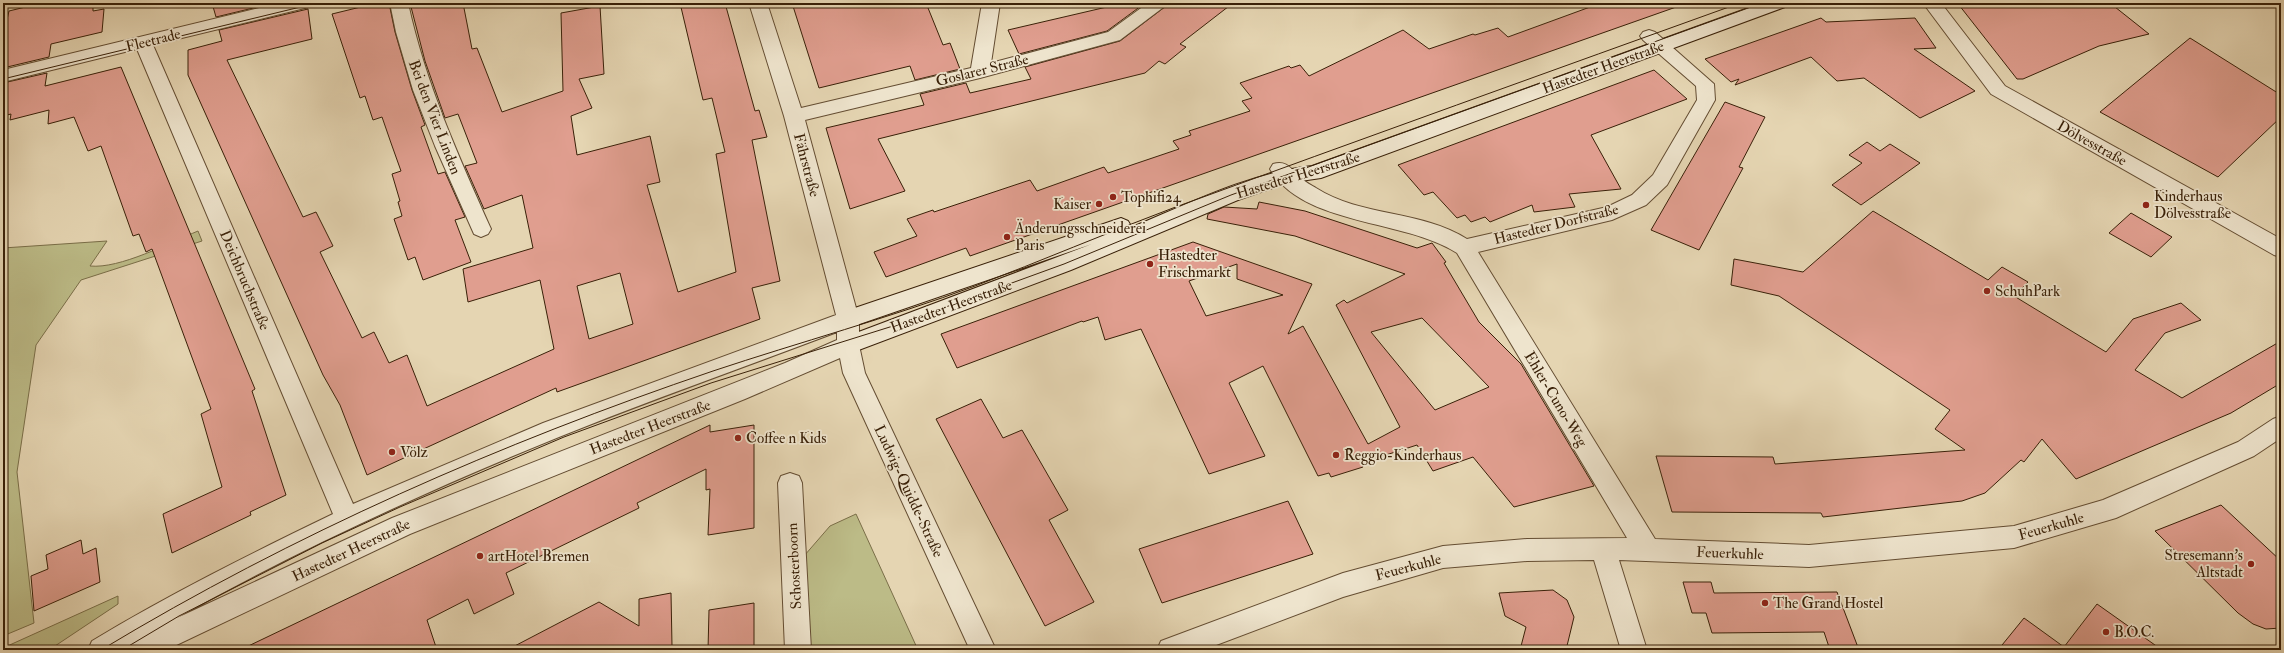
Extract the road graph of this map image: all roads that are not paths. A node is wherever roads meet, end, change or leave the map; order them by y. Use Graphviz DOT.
graph roads {
  1 [pos="303,3"];
  2 [pos="399,3"];
  3 [pos="758,3"];
  4 [pos="991,3"];
  5 [pos="1160,3"];
  6 [pos="1740,3"];
  7 [pos="1779,3"];
  8 [pos="1932,3"];
  9 [pos="1654,41"];
  10 [pos="143,42"];
  11 [pos="980,72"];
  12 [pos="3,76"];
  13 [pos="794,116"];
  14 [pos="1282,172"];
  15 [pos="481,229"];
  16 [pos="1464,247"];
  17 [pos="2281,249"];
  18 [pos="848,331"];
  19 [pos="2281,426"];
  20 [pos="790,483"];
  21 [pos="347,519"];
  22 [pos="1603,548"];
  23 [pos="1648,550"];
  24 [pos="101,650"];
  25 [pos="138,650"];
  26 [pos="798,650"];
  27 [pos="983,650"];
  28 [pos="1170,650"];
  29 [pos="1634,650"];
  1 -- 10 [label="street, Fleetrade"];
  2 -- 15 [label="street, Bei den Vier Linden"];
  3 -- 13 [label="street, Fährstraße"];
  4 -- 11 [label="street"];
  5 -- 11 [label="street, Goslarer Straße"];
  6 -- 9 [label="street, Hastedter Heerstraße"];
  7 -- 9 [label="street, Hastedter Heerstraße"];
  8 -- 17 [label="street, Dölvesstraße"];
  9 -- 14 [label="street, Hastedter Heerstraße"];
  9 -- 16 [label="street, Hastedter Dorfstraße"];
  10 -- 12 [label="street, Fleetrade"];
  10 -- 21 [label="street, Deichbruchstraße"];
  11 -- 13 [label="street, Goslarer Straße"];
  13 -- 18 [label="street, Fährstraße"];
  14 -- 16 [label="street"];
  14 -- 18 [label="street, Hastedter Heerstraße"];
  16 -- 23 [label="street, Ehler-Cuno-Weg"];
  18 -- 21 [label="street, Hastedter Heerstraße"];
  18 -- 25 [label="street, Hastedter Heerstraße"];
  18 -- 27 [label="street, Ludwig-Quidde-Straße"];
  19 -- 23 [label="street, Feuerkuhle"];
  20 -- 26 [label="street, Schosterboorn"];
  21 -- 24 [label="street, Hastedter Heerstraße"];
  22 -- 23 [label="street, Feuerkuhle"];
  22 -- 28 [label="street, Feuerkuhle"];
  22 -- 29 [label="street"];
}
